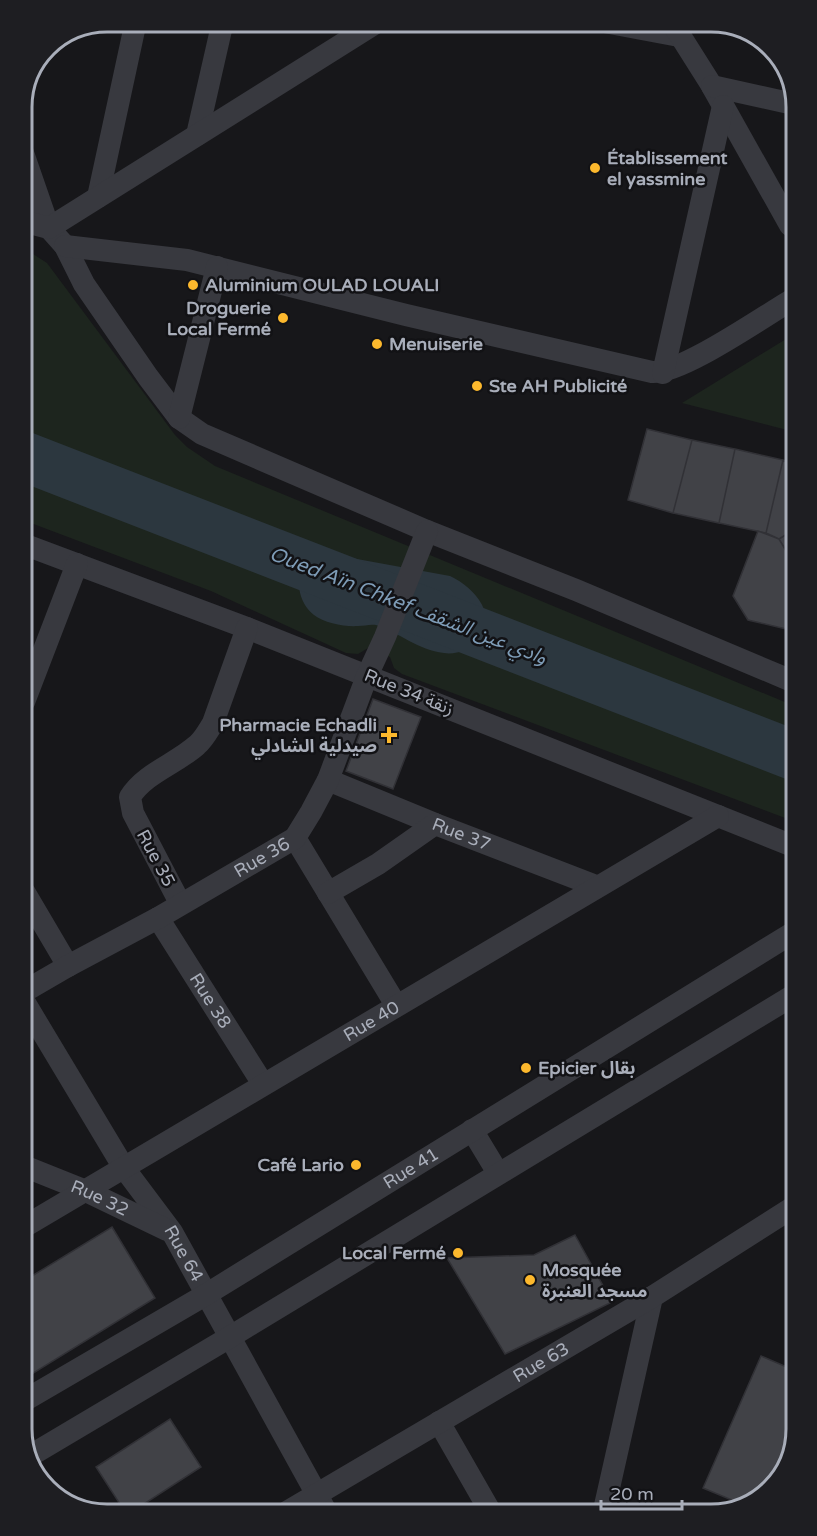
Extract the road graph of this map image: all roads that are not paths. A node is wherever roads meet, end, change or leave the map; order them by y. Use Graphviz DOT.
graph roads {
  1 [pos="134,31"];
  2 [pos="221,31"];
  3 [pos="362,31"];
  4 [pos="677,32"];
  5 [pos="712,86"];
  6 [pos="785,102"];
  7 [pos="723,106"];
  8 [pos="197,135"];
  9 [pos="32,179"];
  10 [pos="98,197"];
  11 [pos="786,218"];
  12 [pos="32,224"];
  13 [pos="49,228"];
  14 [pos="65,246"];
  15 [pos="217,267"];
  16 [pos="786,303"];
  17 [pos="663,373"];
  18 [pos="179,418"];
  19 [pos="427,531"];
  20 [pos="32,547"];
  21 [pos="77,564"];
  22 [pos="247,628"];
  23 [pos="367,676"];
  24 [pos="786,678"];
  25 [pos="32,681"];
  26 [pos="328,780"];
  27 [pos="718,816"];
  28 [pos="435,824"];
  29 [pos="294,838"];
  30 [pos="786,843"];
  31 [pos="596,886"];
  32 [pos="328,893"];
  33 [pos="180,903"];
  34 [pos="32,905"];
  35 [pos="158,918"];
  36 [pos="786,937"];
  37 [pos="68,966"];
  38 [pos="32,987"];
  39 [pos="786,1000"];
  40 [pos="396,1005"];
  41 [pos="32,1013"];
  42 [pos="263,1084"];
  43 [pos="472,1130"];
  44 [pos="124,1168"];
  45 [pos="32,1169"];
  46 [pos="498,1173"];
  47 [pos="86,1191"];
  48 [pos="786,1212"];
  49 [pos="32,1222"];
  50 [pos="172,1232"];
  51 [pos="207,1294"];
  52 [pos="652,1297"];
  53 [pos="230,1337"];
  54 [pos="32,1396"];
  55 [pos="439,1422"];
  56 [pos="35,1453"];
  57 [pos="322,1504"];
  58 [pos="486,1504"];
  59 [pos="605,1504"];
  1 -- 10 [label="street"];
  2 -- 8 [label="street"];
  3 -- 8 [label="street"];
  4 -- 5 [label="street"];
  5 -- 6 [label="street"];
  5 -- 7 [label="street"];
  7 -- 11 [label="street"];
  7 -- 17 [label="street"];
  8 -- 10 [label="street"];
  9 -- 13 [label="street"];
  10 -- 13 [label="street"];
  12 -- 13 [label="street"];
  13 -- 14 [label="street"];
  14 -- 15 [label="street"];
  14 -- 18 [label="street"];
  15 -- 17 [label="street"];
  15 -- 18 [label="street"];
  16 -- 17 [label="street"];
  18 -- 19 [label="street"];
  19 -- 23 [label="street, Rue 36"];
  19 -- 24 [label="street"];
  20 -- 21 [label="street, Rue 34 زنقة"];
  21 -- 22 [label="street, Rue 34 زنقة"];
  21 -- 25 [label="street"];
  22 -- 23 [label="street, Rue 34 زنقة"];
  22 -- 33 [label="street, Rue 35"];
  23 -- 26 [label="street, Rue 36"];
  23 -- 27 [label="street, Rue 34 زنقة"];
  26 -- 28 [label="street, Rue 37"];
  26 -- 29 [label="street, Rue 36"];
  27 -- 30 [label="street, Rue 34 زنقة"];
  27 -- 31 [label="street, Rue 40"];
  28 -- 31 [label="street, Rue 37"];
  28 -- 32 [label="street"];
  29 -- 32 [label="street"];
  29 -- 33 [label="street, Rue 36"];
  31 -- 40 [label="street, Rue 40"];
  32 -- 40 [label="street"];
  33 -- 35 [label="street, Rue 36"];
  34 -- 37 [label="street"];
  35 -- 37 [label="street, Rue 36"];
  35 -- 42 [label="street, Rue 38"];
  36 -- 43 [label="street, Rue 41"];
  37 -- 38 [label="street, Rue 36"];
  39 -- 46 [label="street"];
  40 -- 42 [label="street, Rue 40"];
  41 -- 44 [label="street, Rue 64"];
  42 -- 44 [label="street, Rue 40"];
  43 -- 46 [label="street"];
  43 -- 51 [label="street, Rue 41"];
  44 -- 47 [label="street, Rue 40"];
  44 -- 50 [label="street, Rue 64"];
  45 -- 47 [label="street, Rue 32"];
  46 -- 53 [label="street"];
  47 -- 49 [label="street, Rue 40"];
  47 -- 50 [label="street, Rue 32"];
  48 -- 52 [label="street, Rue 63"];
  50 -- 51 [label="street, Rue 64"];
  51 -- 53 [label="street, Rue 64"];
  51 -- 54 [label="street, Rue 41"];
  52 -- 55 [label="street, Rue 63"];
  52 -- 59 [label="street"];
  53 -- 56 [label="street"];
  53 -- 57 [label="street, Rue 64"];
  55 -- 57 [label="street, Rue 63"];
  55 -- 58 [label="street"];
}
